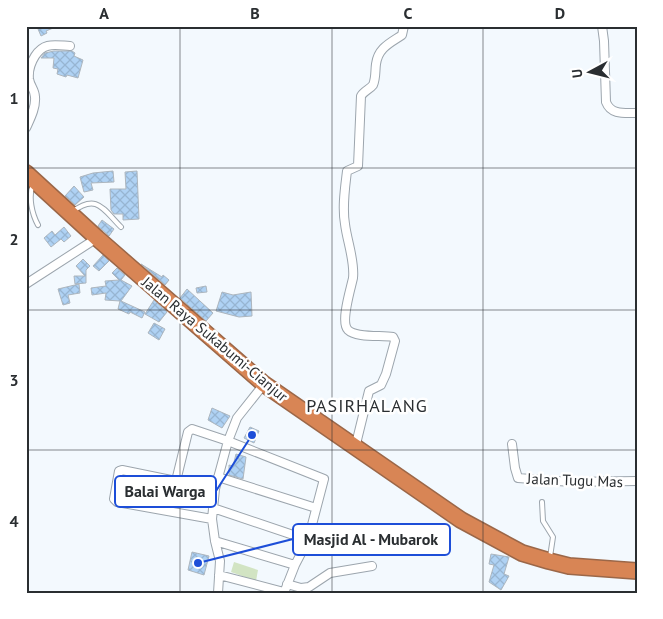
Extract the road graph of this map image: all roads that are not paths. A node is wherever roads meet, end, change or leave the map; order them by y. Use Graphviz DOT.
graph roads {
  1 [pos="404,26"];
  2 [pos="602,26"];
  3 [pos="70,46"];
  4 [pos="637,113"];
  5 [pos="26,128"];
  6 [pos="30,176"];
  7 [pos="70,213"];
  8 [pos="38,225"];
  9 [pos="121,228"];
  10 [pos="97,238"];
  11 [pos="26,284"];
  12 [pos="260,389"];
  13 [pos="228,441"];
  14 [pos="512,444"];
  15 [pos="355,448"];
  16 [pos="218,477"];
  17 [pos="176,481"];
  18 [pos="637,481"];
  19 [pos="215,489"];
  20 [pos="542,502"];
  21 [pos="213,508"];
  22 [pos="316,508"];
  23 [pos="212,519"];
  24 [pos="308,540"];
  25 [pos="215,541"];
  26 [pos="549,561"];
  27 [pos="295,565"];
  28 [pos="372,566"];
  29 [pos="637,571"];
  30 [pos="219,575"];
  31 [pos="252,589"];
  32 [pos="285,590"];
  33 [pos="218,593"];
  1 -- 15 [label="street"];
  2 -- 4 [label="street"];
  3 -- 5 [label="street"];
  6 -- 7 [label="highway, Jalan Raya Sukabumi-Cianjur"];
  6 -- 8 [label="lane"];
  7 -- 9 [label="lane"];
  7 -- 10 [label="highway, Jalan Raya Sukabumi-Cianjur"];
  10 -- 11 [label="street"];
  10 -- 12 [label="highway, Jalan Raya Sukabumi-Cianjur"];
  12 -- 13 [label="street"];
  12 -- 15 [label="highway, Jalan Raya Sukabumi-Cianjur"];
  13 -- 16 [label="street"];
  13 -- 17 [label="street"];
  13 -- 22 [label="street"];
  14 -- 18 [label="street, Jalan Tugu Mas"];
  15 -- 26 [label="highway, Jalan Raya Sukabumi-Cianjur"];
  16 -- 19 [label="street"];
  16 -- 22 [label="street"];
  17 -- 19 [label="street"];
  17 -- 23 [label="street"];
  19 -- 21 [label="street"];
  20 -- 26 [label="lane"];
  21 -- 23 [label="street"];
  21 -- 24 [label="street"];
  22 -- 24 [label="street"];
  23 -- 25 [label="street"];
  24 -- 27 [label="street"];
  25 -- 27 [label="street"];
  25 -- 30 [label="street"];
  26 -- 29 [label="highway, Jalan Raya Sukabumi-Cianjur"];
  27 -- 32 [label="street"];
  28 -- 32 [label="street"];
  30 -- 31 [label="street"];
  30 -- 33 [label="street"];
  31 -- 32 [label="street"];
}
